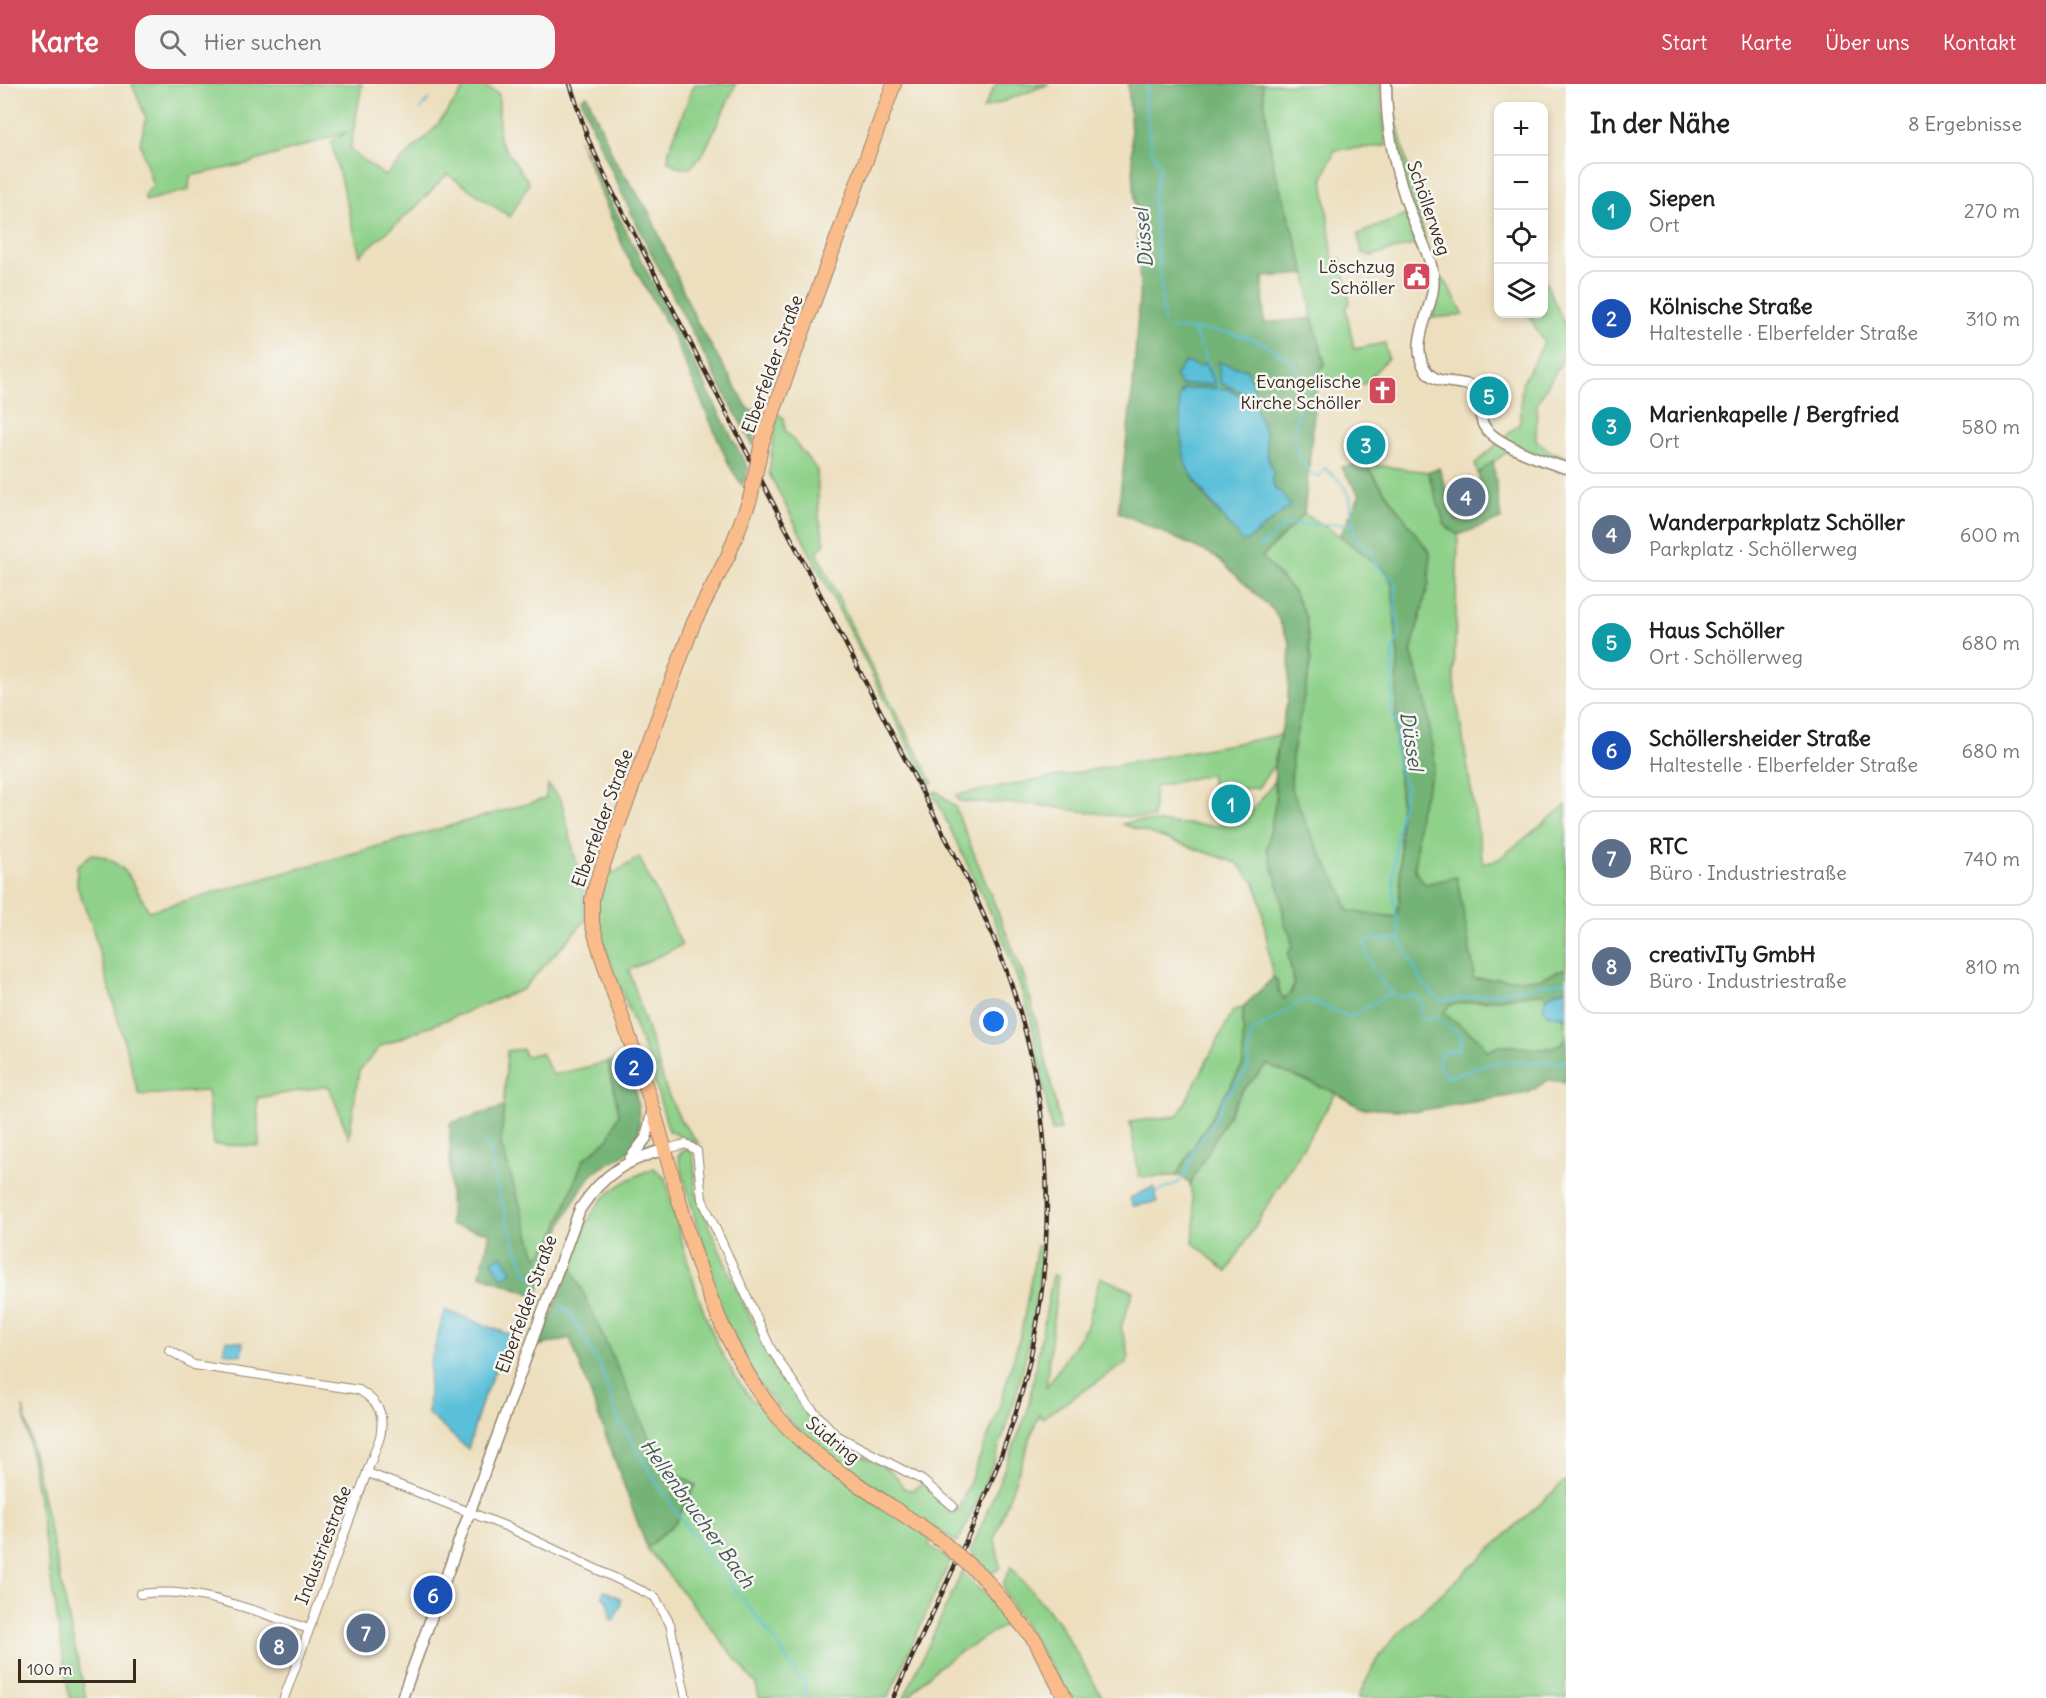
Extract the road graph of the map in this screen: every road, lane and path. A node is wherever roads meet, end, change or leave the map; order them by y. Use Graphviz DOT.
graph roads {
  1 [pos="894,84"];
  2 [pos="1386,84"];
  3 [pos="1566,468"];
  4 [pos="653,1108"];
  5 [pos="666,1149"];
  6 [pos="628,1161"];
  7 [pos="169,1350"];
  8 [pos="368,1473"];
  9 [pos="953,1506"];
  10 [pos="470,1512"];
  11 [pos="140,1594"];
  12 [pos="309,1629"];
  13 [pos="284,1698"];
  14 [pos="402,1698"];
  15 [pos="686,1698"];
  16 [pos="1065,1698"];
  1 -- 4 [label="main road, Elberfelder Straße, bridge"];
  2 -- 3 [label="street, Schöllerweg"];
  4 -- 5 [label="main road, Elberfelder Straße"];
  4 -- 6 [label="street"];
  5 -- 6 [label="street, Elberfelder Straße"];
  5 -- 9 [label="street"];
  5 -- 16 [label="main road, Südring, bridge"];
  6 -- 10 [label="street, Elberfelder Straße"];
  7 -- 8 [label="street"];
  8 -- 10 [label="street, Industriestraße"];
  8 -- 12 [label="street, Industriestraße"];
  10 -- 14 [label="street, Elberfelder Straße"];
  10 -- 15 [label="street, Industriestraße"];
  11 -- 12 [label="street, Industriestraße"];
  12 -- 13 [label="street, Industriestraße"];
}
